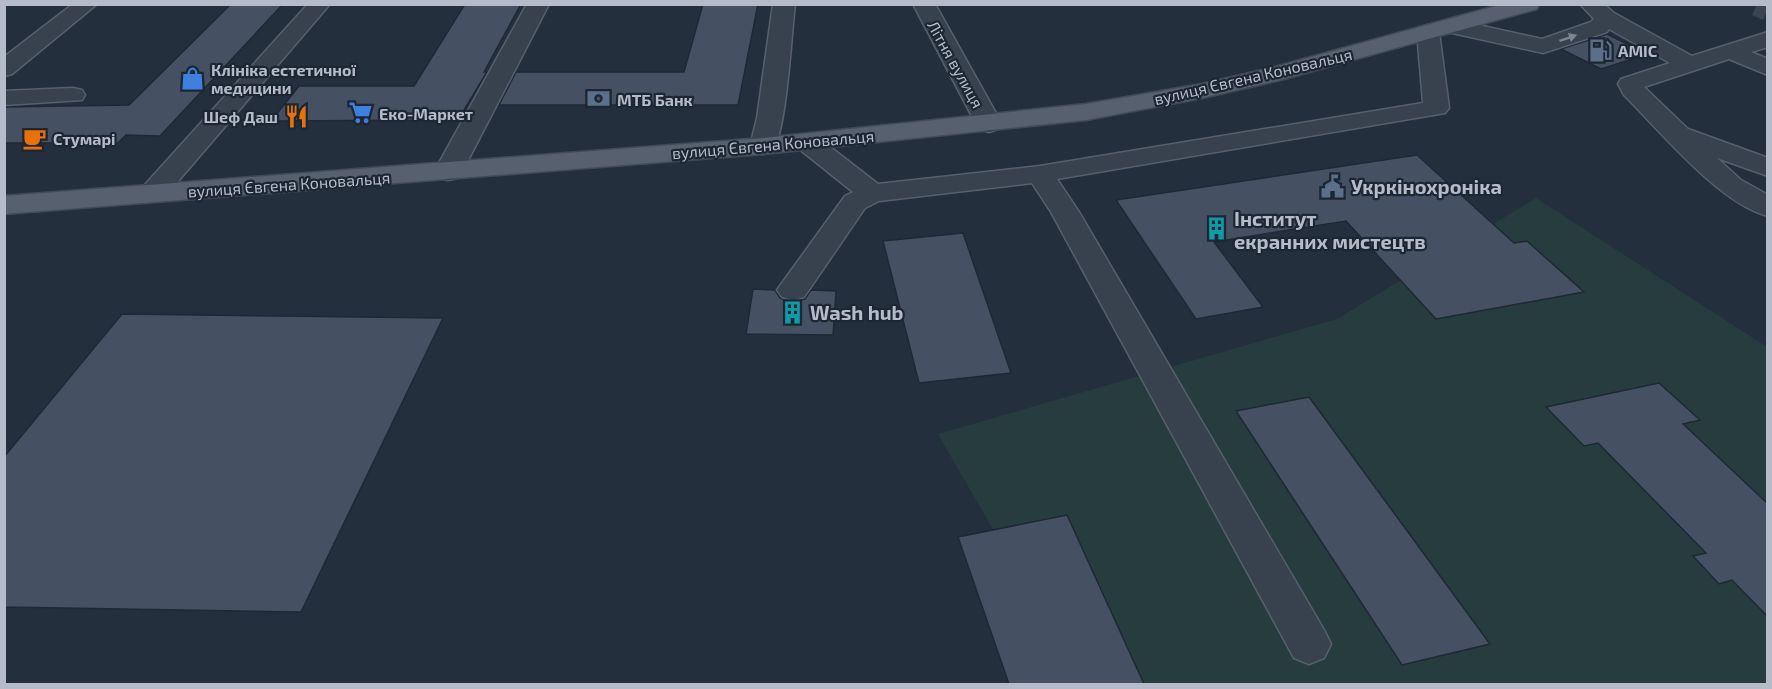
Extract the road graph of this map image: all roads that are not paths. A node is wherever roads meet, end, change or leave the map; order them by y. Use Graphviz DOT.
graph roads {
  1 [pos="87,4"];
  2 [pos="320,4"];
  3 [pos="538,4"];
  4 [pos="784,4"];
  5 [pos="924,4"];
  6 [pos="1529,4"];
  7 [pos="1598,11"];
  8 [pos="1440,29"];
  9 [pos="1767,39"];
  10 [pos="1729,51"];
  11 [pos="1687,63"];
  12 [pos="1767,68"];
  13 [pos="4,69"];
  14 [pos="73,95"];
  15 [pos="4,98"];
  16 [pos="989,124"];
  17 [pos="1672,131"];
  18 [pos="807,142"];
  19 [pos="763,146"];
  20 [pos="1693,151"];
  21 [pos="1767,168"];
  22 [pos="448,172"];
  23 [pos="1040,174"];
  24 [pos="1767,190"];
  25 [pos="872,193"];
  26 [pos="152,194"];
  27 [pos="4,205"];
  28 [pos="1767,207"];
  29 [pos="1767,228"];
  30 [pos="793,290"];
  31 [pos="1309,644"];
  1 -- 13 [label="street"];
  2 -- 26 [label="street"];
  3 -- 22 [label="street"];
  4 -- 19 [label="street"];
  5 -- 16 [label="street, Літня вулиця"];
  6 -- 8 [label="main road, вулиця Євгена Коновальця"];
  8 -- 7 [label="street, one-way"];
  7 -- 11 [label="street"];
  8 -- 16 [label="main road, вулиця Євгена Коновальця"];
  8 -- 23 [label="street"];
  9 -- 10 [label="street"];
  10 -- 11 [label="street"];
  10 -- 12 [label="street"];
  11 -- 17 [label="street"];
  14 -- 15 [label="street"];
  16 -- 18 [label="main road, вулиця Євгена Коновальця"];
  17 -- 20 [label="street"];
  17 -- 21 [label="street"];
  18 -- 19 [label="main road, вулиця Євгена Коновальця"];
  18 -- 25 [label="street"];
  19 -- 22 [label="main road, вулиця Євгена Коновальця"];
  20 -- 24 [label="street"];
  20 -- 28 [label="street"];
  20 -- 29 [label="street"];
  22 -- 26 [label="main road, вулиця Євгена Коновальця"];
  23 -- 25 [label="street"];
  23 -- 31 [label="street"];
  25 -- 30 [label="street"];
  26 -- 27 [label="main road, вулиця Євгена Коновальця"];
}
